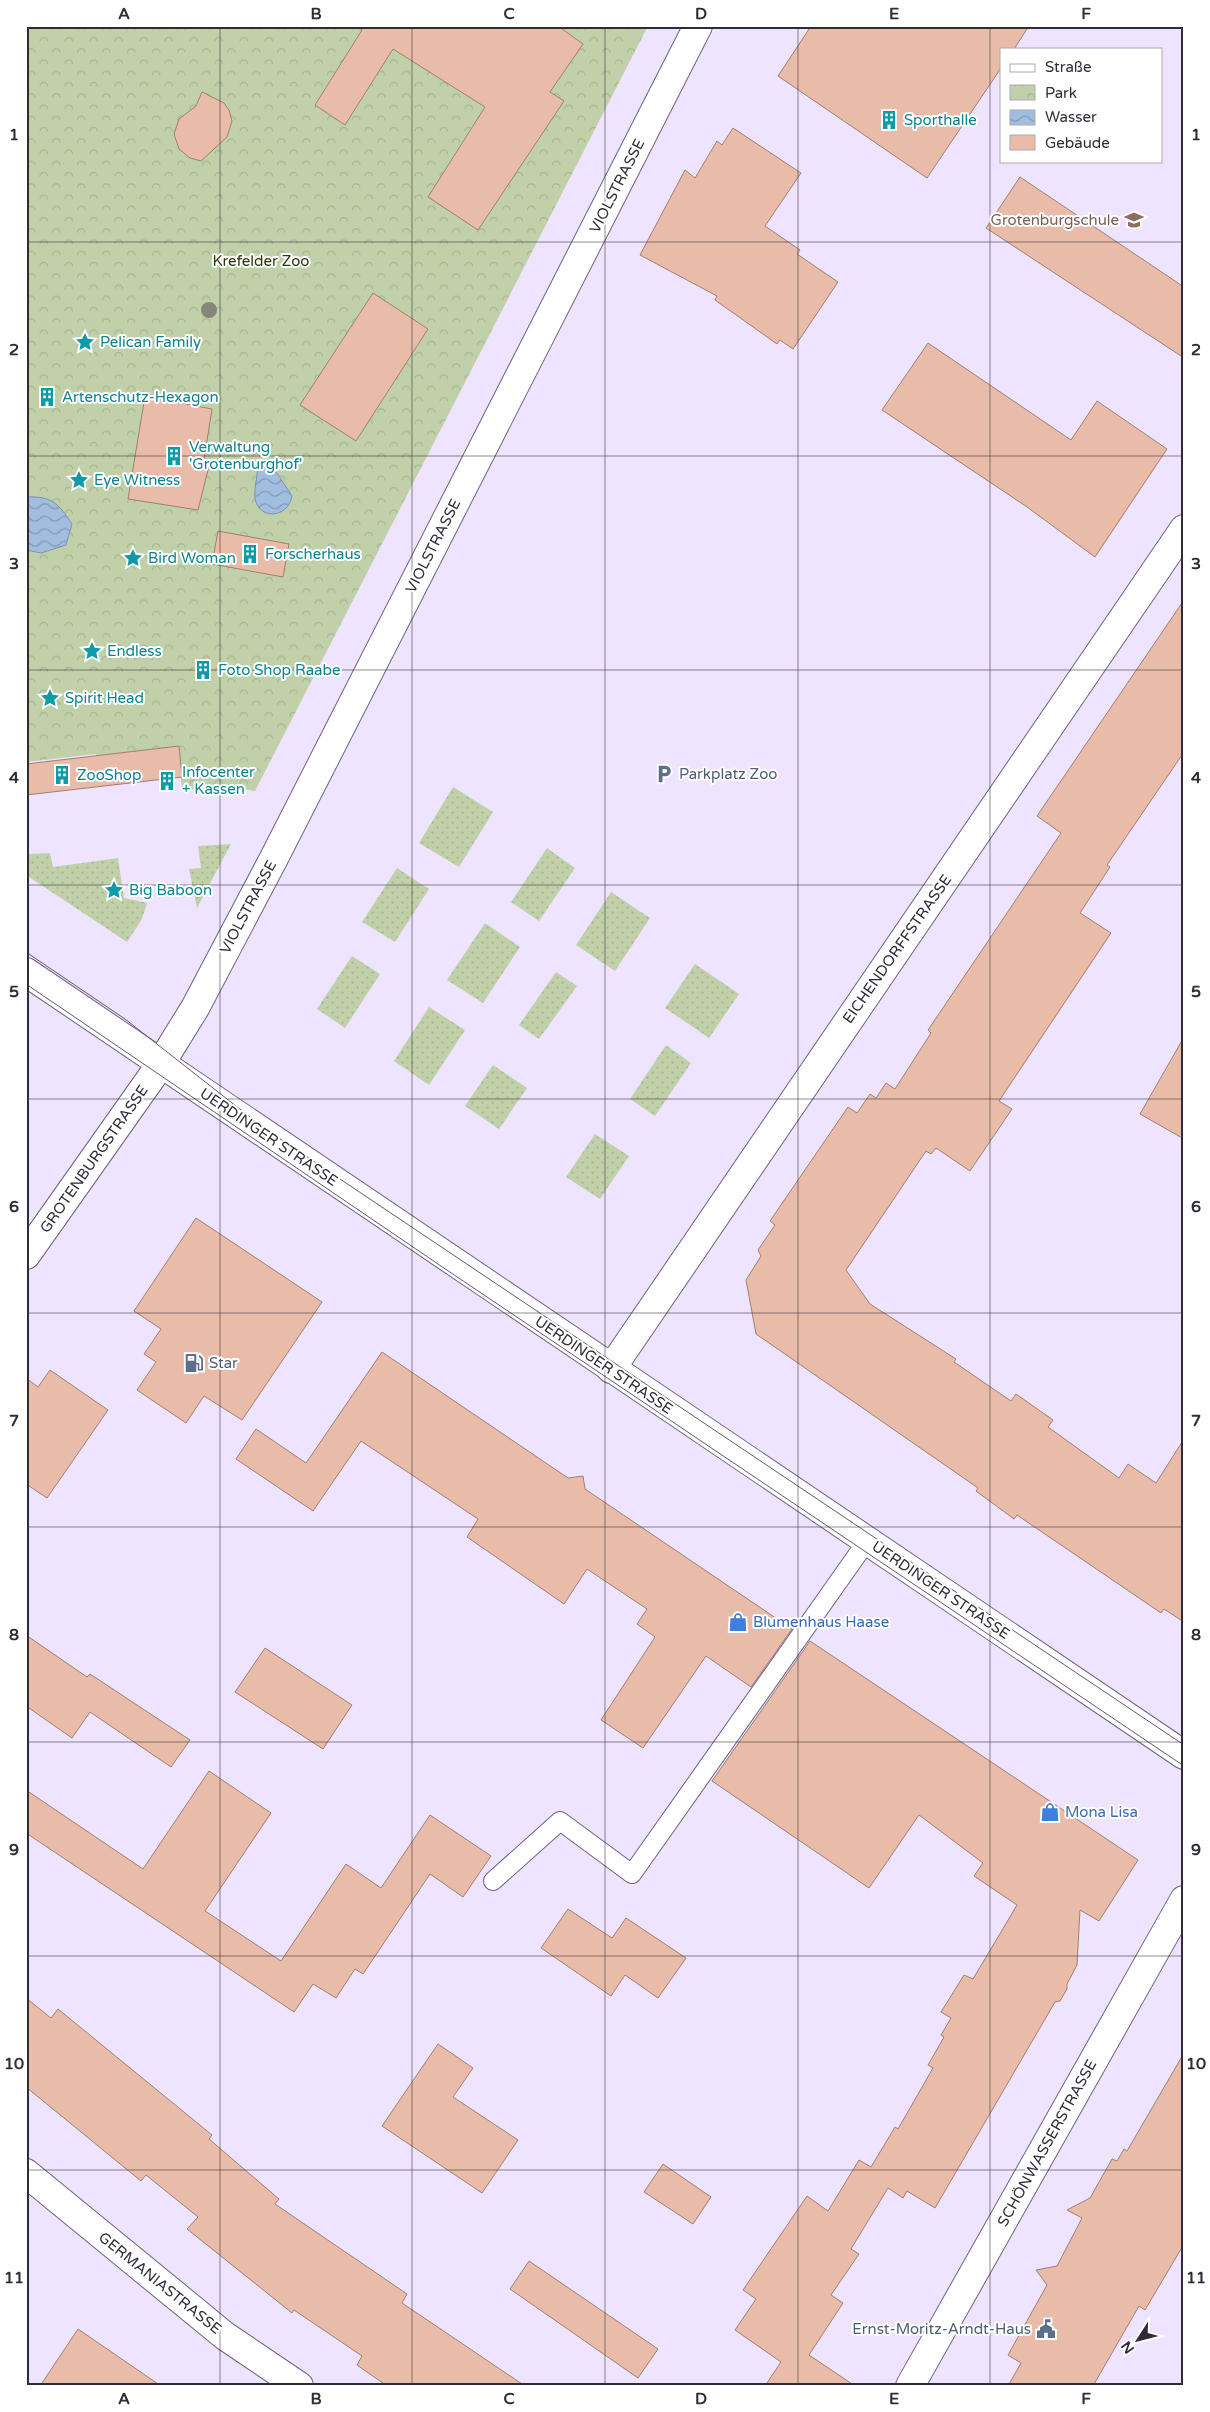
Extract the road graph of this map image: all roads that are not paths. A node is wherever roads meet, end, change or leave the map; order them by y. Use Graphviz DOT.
graph roads {
  1 [pos="698,26"];
  2 [pos="1184,529"];
  3 [pos="26,972"];
  4 [pos="161,1063"];
  5 [pos="26,1255"];
  6 [pos="611,1369"];
  7 [pos="868,1541"];
  8 [pos="1184,1755"];
  9 [pos="493,1881"];
  10 [pos="1184,1900"];
  11 [pos="26,2174"];
  12 [pos="299,2386"];
  13 [pos="910,2386"];
  1 -- 4 [label="street, VIOLSTRASSE"];
  2 -- 6 [label="street, EICHENDORFFSTRASSE"];
  3 -- 4 [label="street, UERDINGER STRASSE"];
  4 -- 5 [label="street, GROTENBURGSTRASSE"];
  4 -- 6 [label="street, UERDINGER STRASSE"];
  6 -- 7 [label="street, UERDINGER STRASSE"];
  7 -- 8 [label="street, UERDINGER STRASSE"];
  7 -- 9 [label="lane"];
  10 -- 13 [label="street, SCHÖNWASSERSTRASSE"];
  11 -- 12 [label="street, GERMANIASTRASSE"];
}
